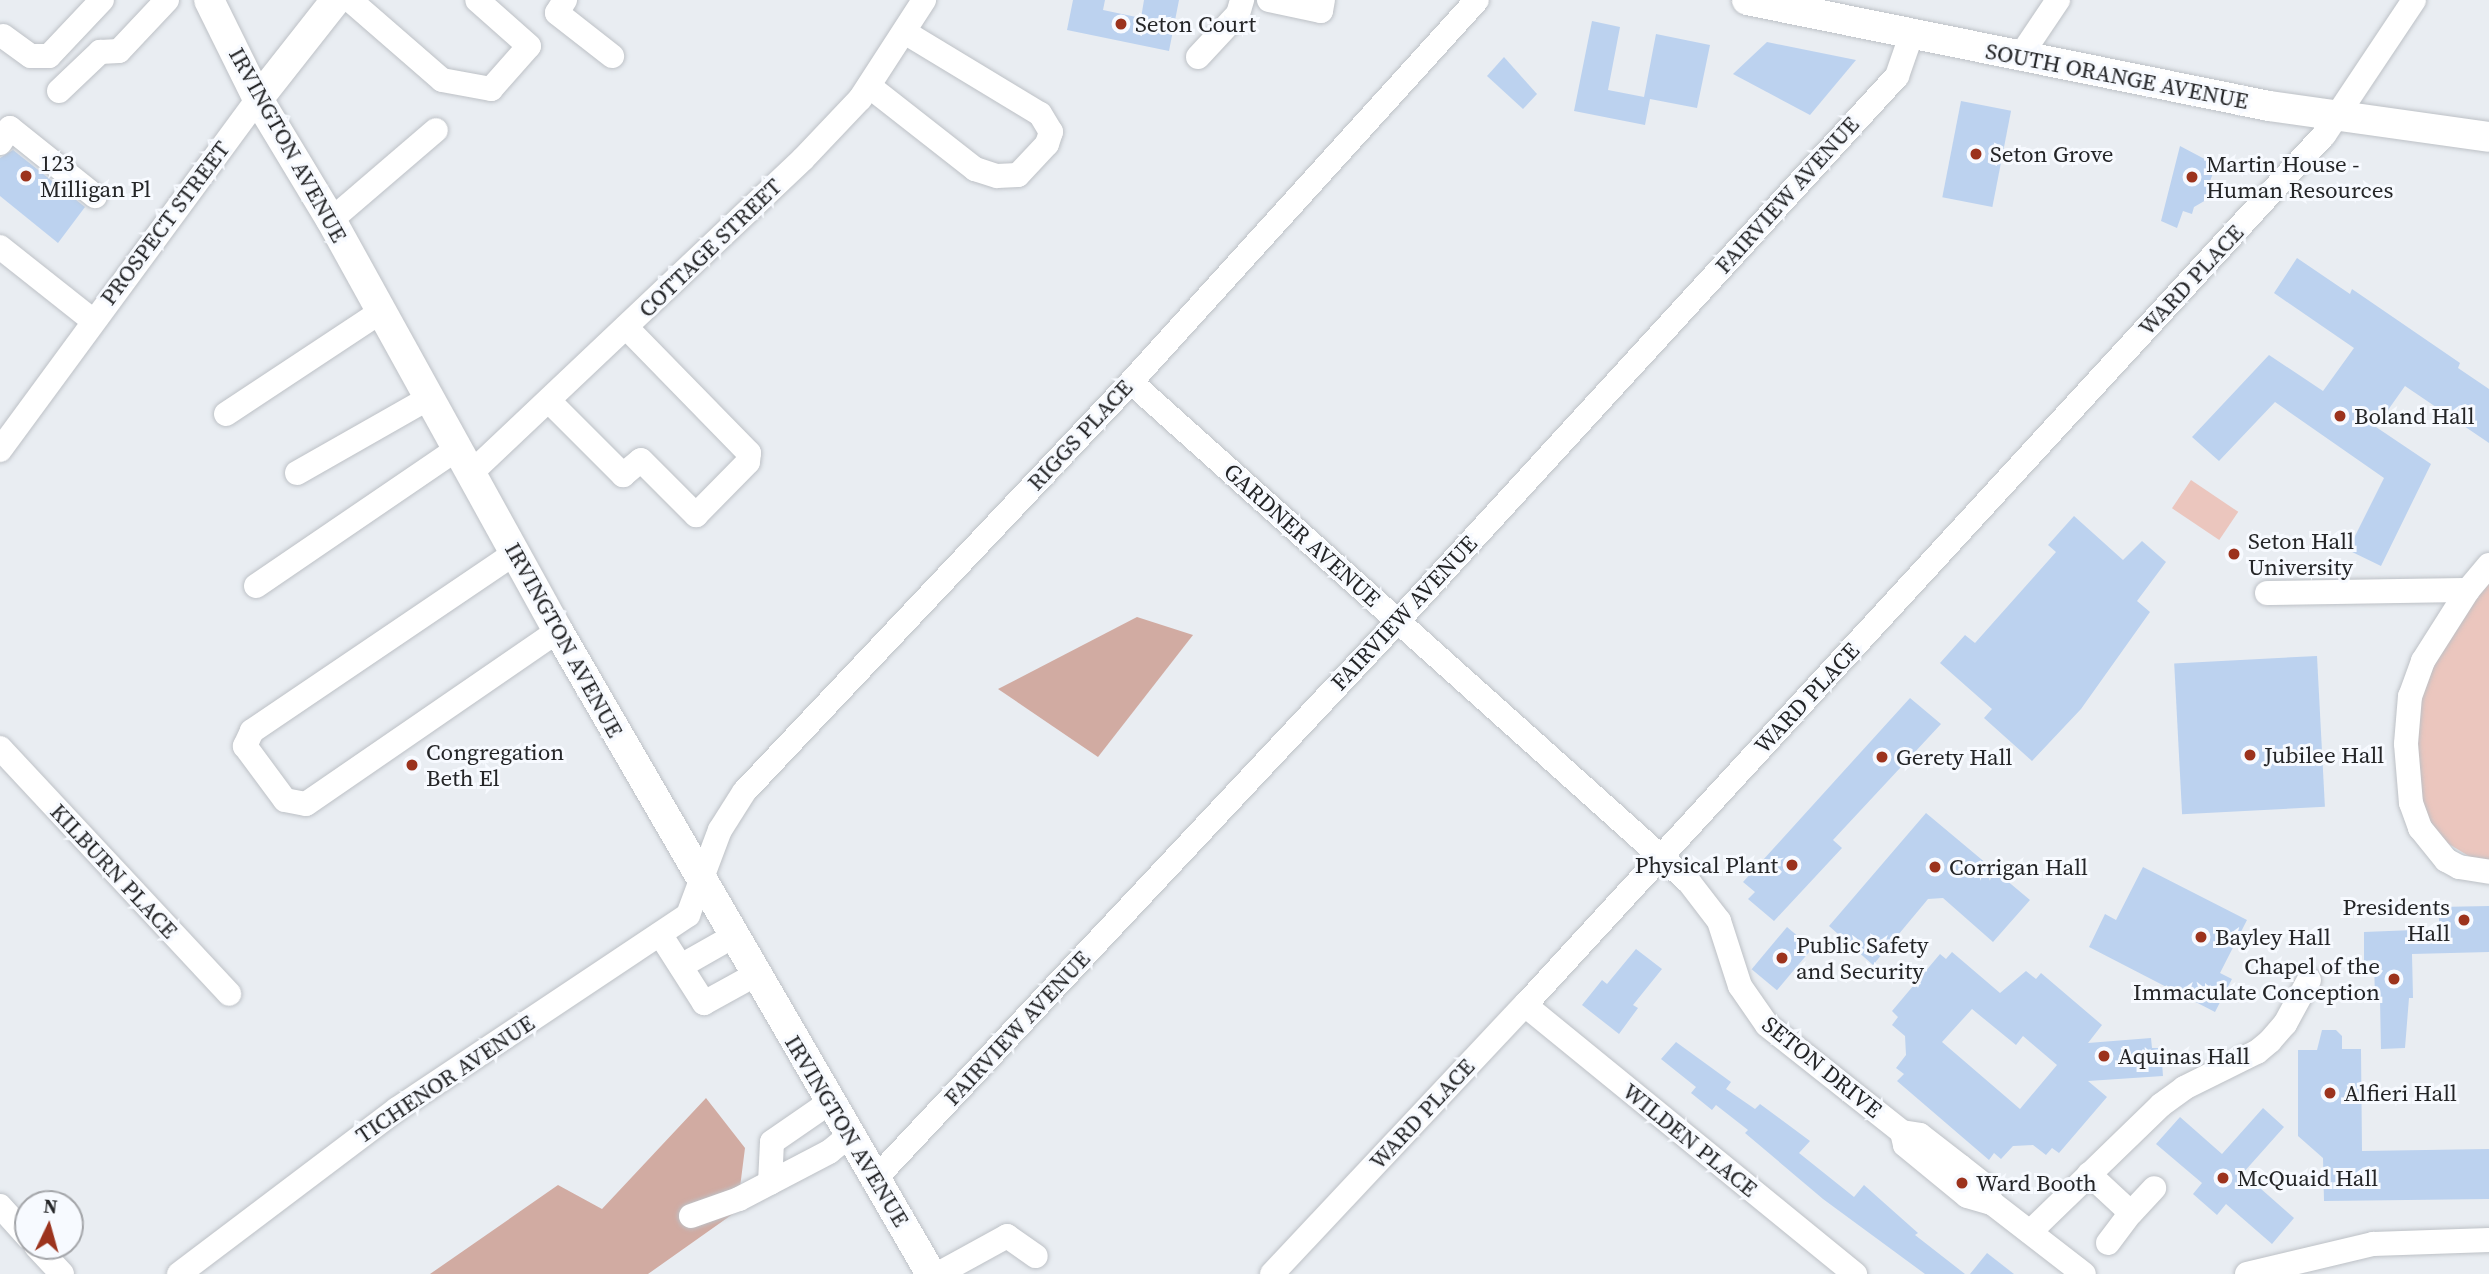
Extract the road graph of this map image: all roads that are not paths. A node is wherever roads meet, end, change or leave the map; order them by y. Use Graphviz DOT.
graph roads {
  1 [pos="102,0"];
  2 [pos="167,0"];
  3 [pos="209,0"];
  4 [pos="477,0"];
  5 [pos="565,0"];
  6 [pos="924,0"];
  7 [pos="1242,0"];
  8 [pos="1269,0"];
  9 [pos="1323,0"];
  10 [pos="1477,0"];
  11 [pos="1747,0"];
  12 [pos="2058,0"];
  13 [pos="2414,0"];
  14 [pos="358,3"];
  15 [pos="906,33"];
  16 [pos="1912,33"];
  17 [pos="3,36"];
  18 [pos="612,56"];
  19 [pos="1198,57"];
  20 [pos="2019,58"];
  21 [pos="869,86"];
  22 [pos="59,91"];
  23 [pos="258,99"];
  24 [pos="2336,117"];
  25 [pos="436,131"];
  26 [pos="2489,137"];
  27 [pos="0,143"];
  28 [pos="95,195"];
  29 [pos="331,220"];
  30 [pos="0,247"];
  31 [pos="380,312"];
  32 [pos="92,320"];
  33 [pos="626,327"];
  34 [pos="1131,382"];
  35 [pos="429,398"];
  36 [pos="549,401"];
  37 [pos="226,414"];
  38 [pos="0,450"];
  39 [pos="464,462"];
  40 [pos="297,473"];
  41 [pos="515,553"];
  42 [pos="2489,565"];
  43 [pos="256,586"];
  44 [pos="2468,590"];
  45 [pos="2267,593"];
  46 [pos="1398,621"];
  47 [pos="558,631"];
  48 [pos="0,748"];
  49 [pos="1661,857"];
  50 [pos="2489,872"];
  51 [pos="704,881"];
  52 [pos="660,934"];
  53 [pos="732,937"];
  54 [pos="681,965"];
  55 [pos="755,975"];
  56 [pos="2309,980"];
  57 [pos="229,994"];
  58 [pos="1525,1005"];
  59 [pos="830,1102"];
  60 [pos="849,1136"];
  61 [pos="2089,1174"];
  62 [pos="875,1179"];
  63 [pos="770,1183"];
  64 [pos="2154,1188"];
  65 [pos="0,1206"];
  66 [pos="2131,1213"];
  67 [pos="691,1216"];
  68 [pos="14,1222"];
  69 [pos="2030,1232"];
  70 [pos="2489,1240"];
  71 [pos="2108,1242"];
  72 [pos="1036,1256"];
  73 [pos="49,1260"];
  74 [pos="62,1274"];
  75 [pos="179,1274"];
  76 [pos="931,1274"];
  77 [pos="938,1274"];
  78 [pos="1272,1274"];
  79 [pos="1855,1274"];
  80 [pos="2084,1274"];
  81 [pos="2247,1274"];
  1 -- 17 [label="street"];
  2 -- 22 [label="street"];
  3 -- 23 [label="main road, IRVINGTON AVENUE"];
  4 -- 14 [label="street"];
  5 -- 18 [label="street"];
  6 -- 15 [label="street, COTTAGE STREET"];
  7 -- 19 [label="street"];
  8 -- 9 [label="street"];
  10 -- 34 [label="street, RIGGS PLACE"];
  11 -- 16 [label="main road, SOUTH ORANGE AVENUE"];
  12 -- 20 [label="street"];
  13 -- 24 [label="street, WARD PLACE"];
  14 -- 23 [label="main road, PROSPECT STREET"];
  15 -- 21 [label="street, COTTAGE STREET"];
  15 -- 21 [label="street"];
  16 -- 20 [label="main road, SOUTH ORANGE AVENUE"];
  16 -- 46 [label="street, FAIRVIEW AVENUE"];
  20 -- 24 [label="main road, SOUTH ORANGE AVENUE"];
  21 -- 33 [label="street, COTTAGE STREET"];
  23 -- 29 [label="main road, IRVINGTON AVENUE"];
  23 -- 32 [label="street, PROSPECT STREET"];
  24 -- 26 [label="main road, SOUTH ORANGE AVENUE"];
  24 -- 49 [label="street, WARD PLACE"];
  25 -- 29 [label="street"];
  27 -- 28 [label="street"];
  29 -- 31 [label="main road, IRVINGTON AVENUE"];
  30 -- 32 [label="street"];
  31 -- 35 [label="main road, IRVINGTON AVENUE"];
  31 -- 37 [label="street"];
  32 -- 38 [label="street, PROSPECT STREET"];
  33 -- 36 [label="street, COTTAGE STREET"];
  33 -- 36 [label="street"];
  34 -- 46 [label="street, GARDNER AVENUE"];
  34 -- 51 [label="street, RIGGS PLACE"];
  35 -- 39 [label="main road, IRVINGTON AVENUE"];
  35 -- 40 [label="street"];
  36 -- 39 [label="street, COTTAGE STREET"];
  39 -- 41 [label="main road, IRVINGTON AVENUE"];
  39 -- 43 [label="street, COTTAGE STREET"];
  41 -- 47 [label="main road, IRVINGTON AVENUE"];
  41 -- 47 [label="street"];
  42 -- 44 [label="street"];
  44 -- 45 [label="street"];
  44 -- 50 [label="street"];
  46 -- 49 [label="street, GARDNER AVENUE"];
  46 -- 62 [label="street, FAIRVIEW AVENUE"];
  47 -- 51 [label="main road, IRVINGTON AVENUE"];
  48 -- 57 [label="street, KILBURN PLACE"];
  49 -- 58 [label="street, WARD PLACE"];
  49 -- 69 [label="street, SETON DRIVE"];
  51 -- 52 [label="street, TICHENOR AVENUE"];
  51 -- 53 [label="main road, IRVINGTON AVENUE"];
  52 -- 54 [label="street"];
  52 -- 75 [label="street, TICHENOR AVENUE"];
  53 -- 54 [label="street"];
  53 -- 55 [label="main road, IRVINGTON AVENUE"];
  54 -- 55 [label="street"];
  55 -- 59 [label="main road, IRVINGTON AVENUE"];
  56 -- 61 [label="street"];
  58 -- 78 [label="street, WARD PLACE"];
  58 -- 79 [label="street, WILDEN PLACE"];
  59 -- 60 [label="main road, IRVINGTON AVENUE"];
  59 -- 63 [label="street"];
  60 -- 62 [label="main road, IRVINGTON AVENUE"];
  60 -- 63 [label="street"];
  61 -- 66 [label="street"];
  61 -- 69 [label="street"];
  62 -- 76 [label="main road, IRVINGTON AVENUE"];
  63 -- 67 [label="street"];
  64 -- 66 [label="street"];
  65 -- 68 [label="street"];
  66 -- 71 [label="street"];
  69 -- 80 [label="street, SETON DRIVE"];
  70 -- 81 [label="street"];
  72 -- 77 [label="street"];
  73 -- 74 [label="street"];
}
